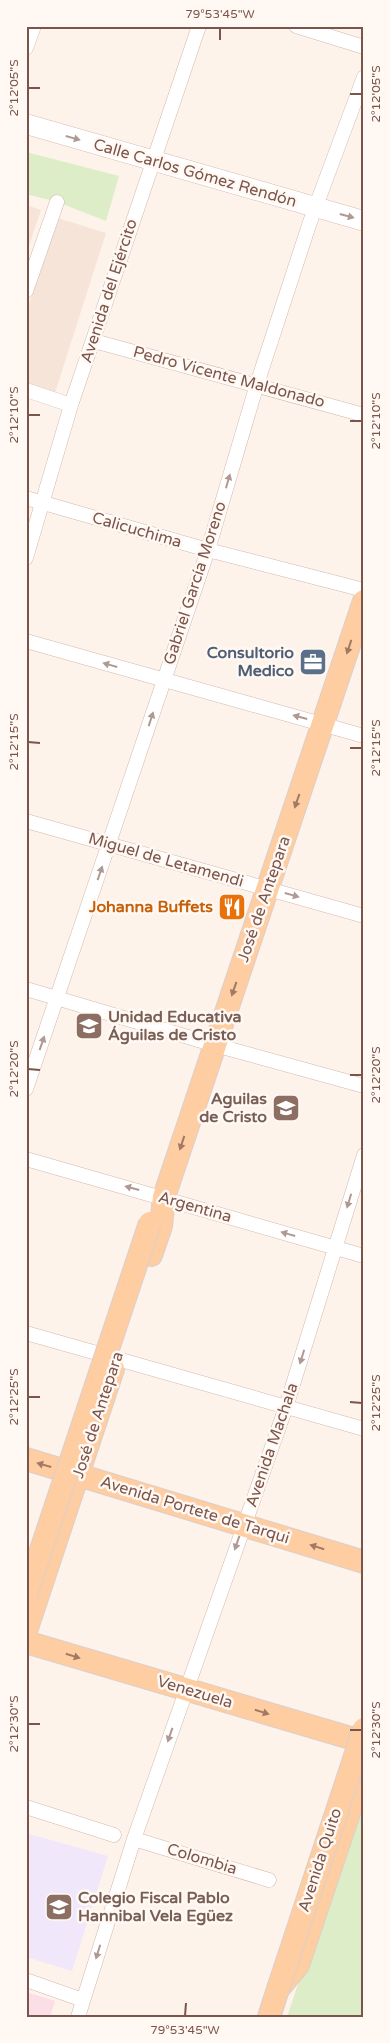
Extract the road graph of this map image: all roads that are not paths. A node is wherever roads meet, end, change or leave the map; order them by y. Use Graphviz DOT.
graph roads {
  1 [pos="34,26"];
  2 [pos="199,26"];
  3 [pos="296,26"];
  4 [pos="364,47"];
  5 [pos="26,48"];
  6 [pos="364,77"];
  7 [pos="26,124"];
  8 [pos="152,161"];
  9 [pos="57,202"];
  10 [pos="315,208"];
  11 [pos="364,221"];
  12 [pos="26,291"];
  13 [pos="94,341"];
  14 [pos="257,384"];
  15 [pos="26,390"];
  16 [pos="71,405"];
  17 [pos="364,415"];
  18 [pos="26,498"];
  19 [pos="43,503"];
  20 [pos="208,550"];
  21 [pos="26,558"];
  22 [pos="364,590"];
  23 [pos="364,601"];
  24 [pos="26,641"];
  25 [pos="163,681"];
  26 [pos="324,724"];
  27 [pos="364,736"];
  28 [pos="26,820"];
  29 [pos="110,844"];
  30 [pos="268,888"];
  31 [pos="364,916"];
  32 [pos="26,989"];
  33 [pos="57,998"];
  34 [pos="214,1045"];
  35 [pos="364,1086"];
  36 [pos="26,1089"];
  37 [pos="364,1155"];
  38 [pos="26,1159"];
  39 [pos="164,1197"];
  40 [pos="335,1247"];
  41 [pos="364,1256"];
  42 [pos="26,1333"];
  43 [pos="116,1359"];
  44 [pos="286,1407"];
  45 [pos="364,1429"];
  46 [pos="26,1459"];
  47 [pos="78,1475"];
  48 [pos="243,1525"];
  49 [pos="364,1562"];
  50 [pos="26,1595"];
  51 [pos="26,1631"];
  52 [pos="26,1642"];
  53 [pos="186,1689"];
  54 [pos="364,1730"];
  55 [pos="364,1742"];
  56 [pos="364,1768"];
  57 [pos="357,1799"];
  58 [pos="26,1807"];
  59 [pos="114,1835"];
  60 [pos="134,1838"];
  61 [pos="269,1880"];
  62 [pos="26,1980"];
  63 [pos="277,1990"];
  64 [pos="83,2000"];
  65 [pos="78,2017"];
  66 [pos="269,2017"];
  1 -- 5 [label="street"];
  2 -- 8 [label="street, Avenida del Ejército"];
  3 -- 4 [label="street"];
  6 -- 10 [label="street, Gabriel García Moreno"];
  7 -- 8 [label="main road, Calle Carlos Gómez Rendón, one-way"];
  8 -- 10 [label="main road, Calle Carlos Gómez Rendón"];
  8 -- 13 [label="street, Avenida del Ejército"];
  9 -- 12 [label="street"];
  10 -- 11 [label="main road, Calle Carlos Gómez Rendón, one-way"];
  10 -- 14 [label="street, Gabriel García Moreno"];
  13 -- 14 [label="street, Pedro Vicente Maldonado"];
  13 -- 16 [label="street, Avenida del Ejército"];
  14 -- 17 [label="street, Pedro Vicente Maldonado"];
  20 -- 14 [label="street, Gabriel García Moreno, one-way"];
  15 -- 16 [label="street"];
  16 -- 19 [label="street, Avenida del Ejército"];
  18 -- 19 [label="street, Calicuchima"];
  19 -- 20 [label="street, Calicuchima"];
  19 -- 21 [label="street, Avenida del Ejército"];
  20 -- 22 [label="street, Calicuchima"];
  20 -- 25 [label="street, Gabriel García Moreno"];
  23 -- 26 [label="main road, José de Antepara, one-way"];
  25 -- 24 [label="street, one-way"];
  26 -- 25 [label="street, one-way"];
  29 -- 25 [label="street, Gabriel García Moreno, one-way"];
  26 -- 27 [label="street"];
  26 -- 30 [label="main road, José de Antepara, one-way"];
  28 -- 29 [label="street, Miguel de Letamendi"];
  29 -- 30 [label="street, Miguel de Letamendi"];
  33 -- 29 [label="street, Gabriel García Moreno, one-way"];
  30 -- 31 [label="street, Miguel de Letamendi, one-way"];
  30 -- 34 [label="main road, José de Antepara, one-way"];
  32 -- 33 [label="street"];
  33 -- 34 [label="street"];
  36 -- 33 [label="street, Gabriel García Moreno, one-way"];
  34 -- 35 [label="street"];
  34 -- 39 [label="main road, José de Antepara, one-way"];
  37 -- 40 [label="street, Avenida Machala, one-way"];
  39 -- 38 [label="street, Argentina, one-way"];
  40 -- 39 [label="street, Argentina, one-way"];
  39 -- 43 [label="main road, José de Antepara"];
  39 -- 50 [label="main road, José de Antepara, bridge"];
  40 -- 41 [label="street, Argentina"];
  40 -- 44 [label="street, Avenida Machala, one-way"];
  42 -- 43 [label="street"];
  43 -- 44 [label="street"];
  43 -- 47 [label="main road, José de Antepara"];
  44 -- 45 [label="street"];
  44 -- 48 [label="street, Avenida Machala"];
  47 -- 46 [label="main road, Avenida Portete de Tarqui, one-way"];
  47 -- 48 [label="main road, Avenida Portete de Tarqui"];
  47 -- 51 [label="main road, José de Antepara"];
  49 -- 48 [label="main road, Avenida Portete de Tarqui, one-way"];
  48 -- 53 [label="street, Avenida Machala, one-way"];
  52 -- 53 [label="main road, Venezuela, one-way"];
  53 -- 55 [label="main road, Venezuela, one-way"];
  53 -- 60 [label="street, Avenida Machala, one-way"];
  54 -- 63 [label="main road, Avenida Quito, bridge"];
  56 -- 57 [label="main road, Avenida Quito"];
  57 -- 63 [label="main road, Avenida Quito"];
  58 -- 59 [label="street"];
  60 -- 61 [label="street, Colombia"];
  60 -- 64 [label="street, Avenida Machala, one-way"];
  62 -- 64 [label="street"];
  63 -- 66 [label="main road, Avenida Quito"];
  64 -- 65 [label="street, Avenida Machala"];
}
